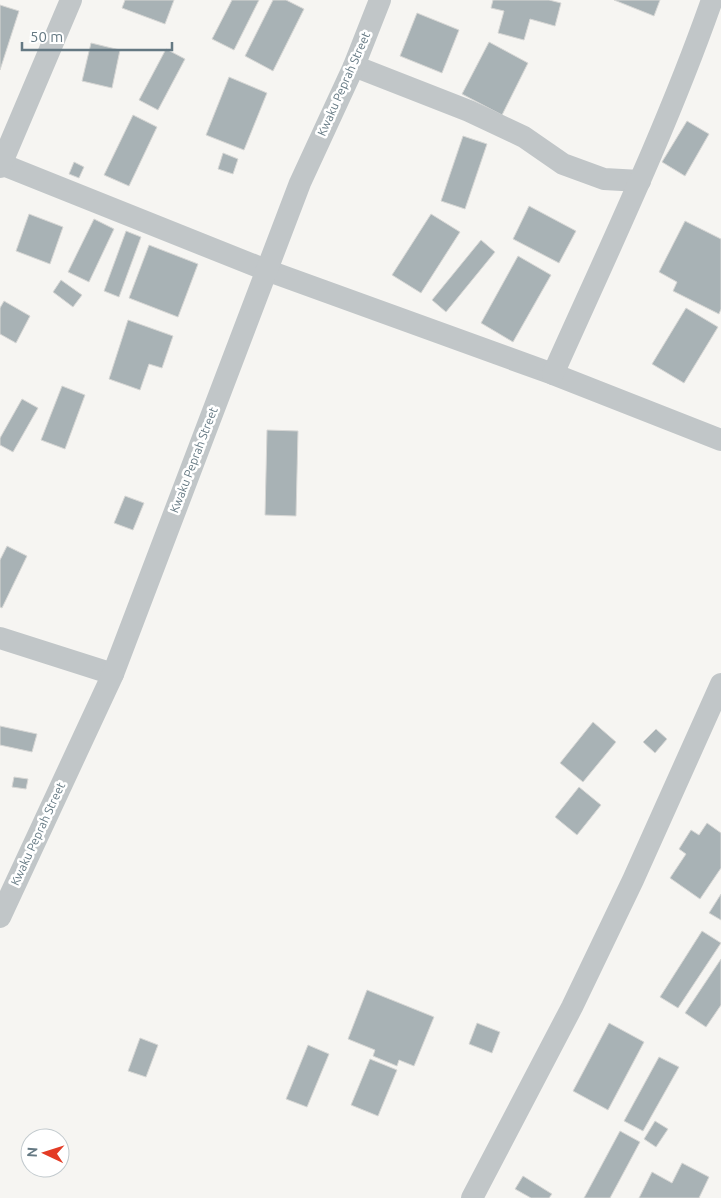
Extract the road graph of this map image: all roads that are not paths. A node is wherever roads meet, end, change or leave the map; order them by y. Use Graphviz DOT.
graph roads {
  1 [pos="70,0"];
  2 [pos="380,0"];
  3 [pos="712,0"];
  4 [pos="354,66"];
  5 [pos="1,165"];
  6 [pos="640,181"];
  7 [pos="266,270"];
  8 [pos="553,374"];
  9 [pos="721,440"];
  10 [pos="0,638"];
  11 [pos="113,674"];
  12 [pos="721,684"];
  13 [pos="0,917"];
  14 [pos="472,1198"];
  1 -- 5 [label="street"];
  2 -- 4 [label="street, Kwaku Peprah Street"];
  3 -- 6 [label="street"];
  4 -- 6 [label="street"];
  4 -- 7 [label="street, Kwaku Peprah Street"];
  5 -- 7 [label="street"];
  6 -- 8 [label="street"];
  7 -- 8 [label="street"];
  7 -- 11 [label="street, Kwaku Peprah Street"];
  8 -- 9 [label="street"];
  10 -- 11 [label="street"];
  11 -- 13 [label="street, Kwaku Peprah Street"];
  12 -- 14 [label="street"];
}
